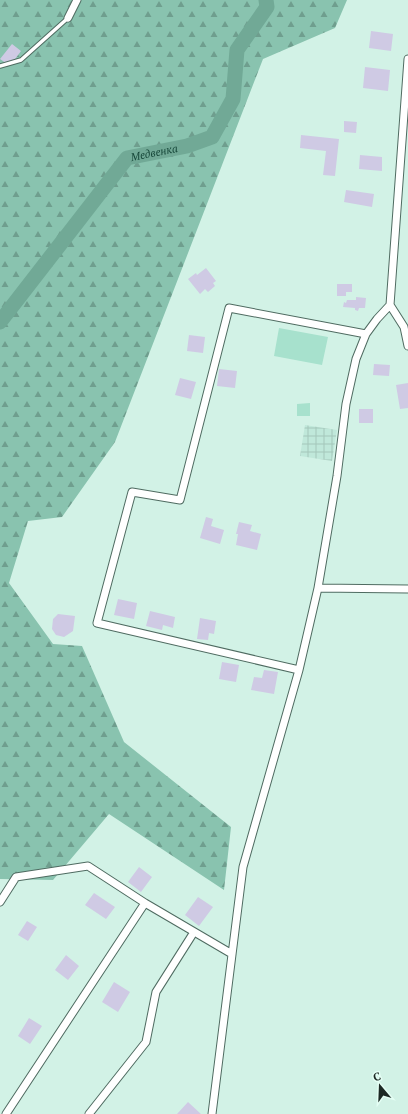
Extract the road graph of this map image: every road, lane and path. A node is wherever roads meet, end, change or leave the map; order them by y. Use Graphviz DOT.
graph roads {
  1 [pos="77,0"];
  2 [pos="68,18"];
  3 [pos="408,59"];
  4 [pos="0,66"];
  5 [pos="405,129"];
  6 [pos="390,305"];
  7 [pos="366,334"];
  8 [pos="408,346"];
  9 [pos="318,588"];
  10 [pos="408,589"];
  11 [pos="299,670"];
  12 [pos="0,902"];
  13 [pos="145,903"];
  14 [pos="194,932"];
  15 [pos="232,954"];
  16 [pos="6,1114"];
  17 [pos="89,1114"];
  18 [pos="212,1114"];
  1 -- 2 [label="street"];
  2 -- 4 [label="lane"];
  3 -- 5 [label="street"];
  5 -- 6 [label="street"];
  6 -- 7 [label="street"];
  6 -- 8 [label="street"];
  7 -- 9 [label="street"];
  7 -- 11 [label="street"];
  9 -- 10 [label="street"];
  9 -- 11 [label="street"];
  11 -- 15 [label="street"];
  12 -- 13 [label="street"];
  13 -- 14 [label="street"];
  13 -- 16 [label="street"];
  14 -- 15 [label="street"];
  14 -- 17 [label="street"];
  15 -- 18 [label="street"];
}
